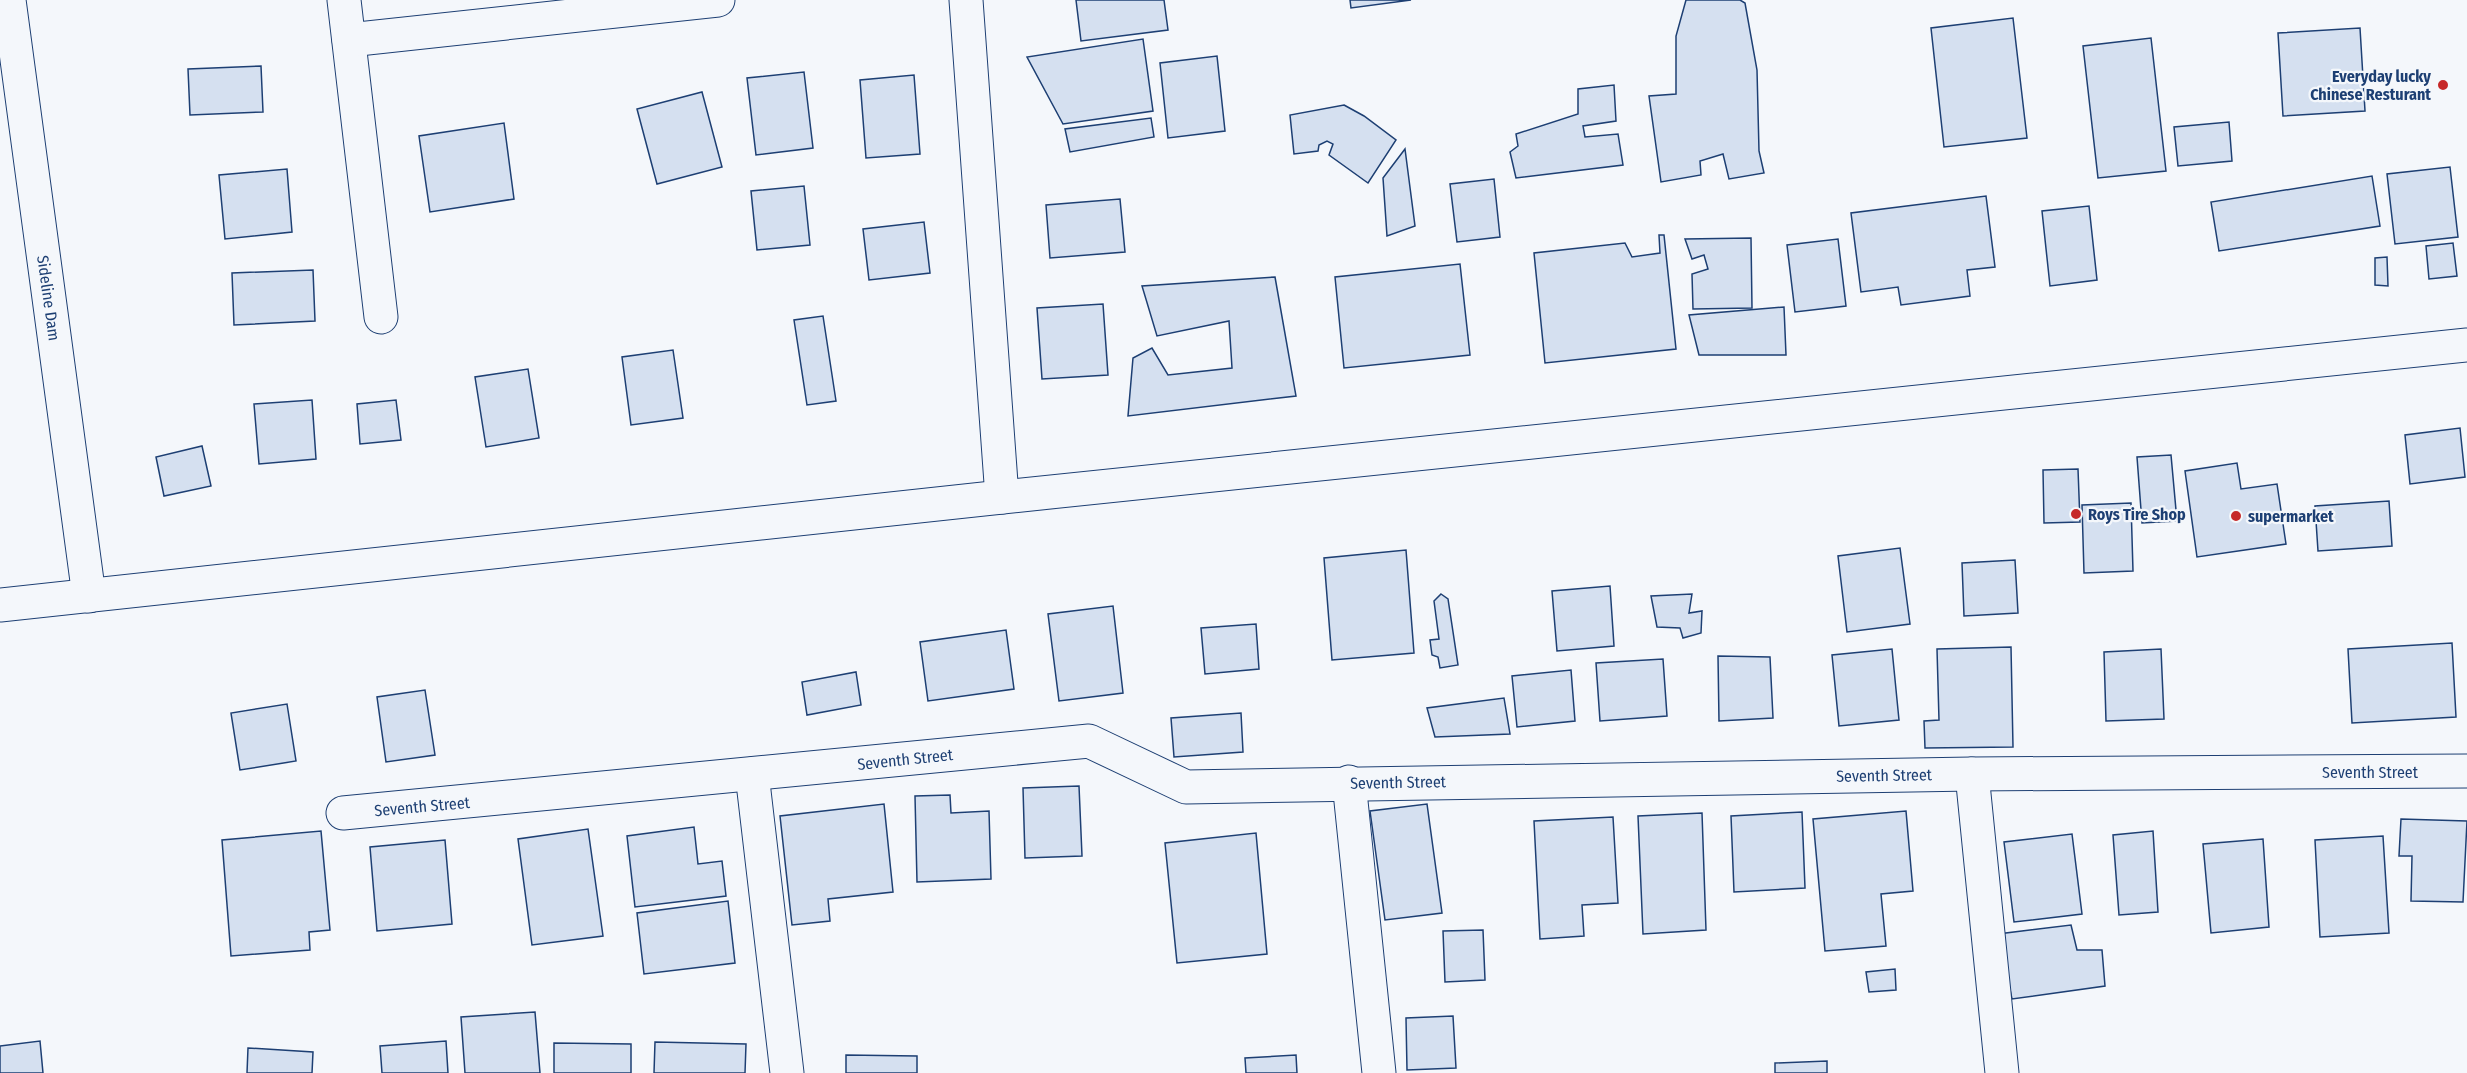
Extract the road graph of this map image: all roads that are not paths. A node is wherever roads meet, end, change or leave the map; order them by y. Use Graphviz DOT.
graph roads {
  1 [pos="9,0"];
  2 [pos="344,0"];
  3 [pos="718,0"];
  4 [pos="966,0"];
  5 [pos="349,40"];
  6 [pos="381,317"];
  7 [pos="2467,345"];
  8 [pos="1002,497"];
  9 [pos="83,597"];
  10 [pos="11,604"];
  11 [pos="2467,771"];
  12 [pos="752,774"];
  13 [pos="1972,774"];
  14 [pos="1349,782"];
  15 [pos="343,813"];
  16 [pos="787,1073"];
  17 [pos="1379,1073"];
  18 [pos="2002,1073"];
  1 -- 9 [label="street, Sideline Dam"];
  2 -- 5 [label="street"];
  3 -- 5 [label="street"];
  4 -- 8 [label="street"];
  5 -- 6 [label="street"];
  7 -- 8 [label="street"];
  8 -- 9 [label="street"];
  9 -- 10 [label="street"];
  11 -- 13 [label="street, Seventh Street"];
  12 -- 14 [label="street, Seventh Street"];
  12 -- 15 [label="street, Seventh Street"];
  12 -- 16 [label="street"];
  13 -- 14 [label="street, Seventh Street"];
  13 -- 18 [label="street"];
  14 -- 17 [label="street"];
}
